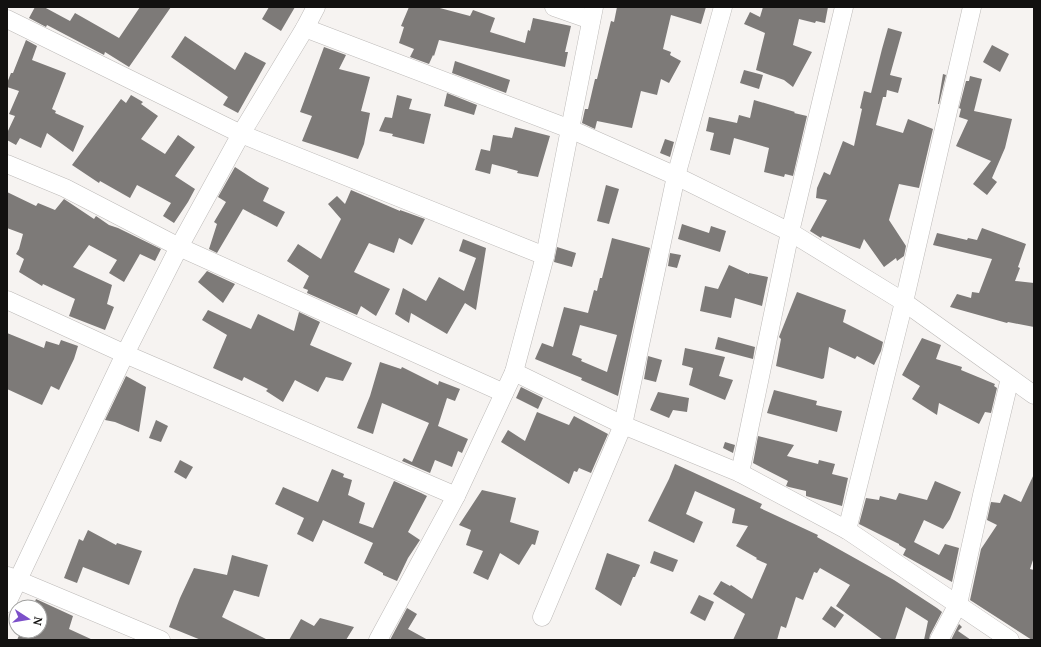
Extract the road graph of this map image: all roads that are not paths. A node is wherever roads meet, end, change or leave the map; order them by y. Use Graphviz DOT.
graph roads {
  1 [pos="11,7"];
  2 [pos="316,7"];
  3 [pos="554,7"];
  4 [pos="723,7"];
  5 [pos="844,7"];
  6 [pos="972,7"];
  7 [pos="7,14"];
  8 [pos="592,14"];
  9 [pos="7,19"];
  10 [pos="305,28"];
  11 [pos="570,128"];
  12 [pos="241,134"];
  13 [pos="7,164"];
  14 [pos="676,176"];
  15 [pos="790,232"];
  16 [pos="179,247"];
  17 [pos="545,256"];
  18 [pos="7,300"];
  19 [pos="904,302"];
  20 [pos="126,354"];
  21 [pos="514,372"];
  22 [pos="1010,378"];
  23 [pos="504,393"];
  24 [pos="1034,395"];
  25 [pos="623,425"];
  26 [pos="740,473"];
  27 [pos="456,496"];
  28 [pos="847,530"];
  29 [pos="13,578"];
  30 [pos="7,603"];
  31 [pos="958,604"];
  32 [pos="542,617"];
  33 [pos="161,640"];
  34 [pos="378,640"];
  35 [pos="939,640"];
  36 [pos="1010,640"];
  1 -- 7 [label="street"];
  2 -- 10 [label="street"];
  3 -- 8 [label="street"];
  4 -- 14 [label="street"];
  5 -- 15 [label="street"];
  6 -- 19 [label="street"];
  8 -- 11 [label="street"];
  9 -- 12 [label="street"];
  10 -- 11 [label="street"];
  10 -- 12 [label="street"];
  11 -- 14 [label="street"];
  11 -- 17 [label="street"];
  12 -- 16 [label="street"];
  12 -- 17 [label="street"];
  13 -- 16 [label="street"];
  14 -- 15 [label="street"];
  14 -- 25 [label="street"];
  15 -- 19 [label="street"];
  15 -- 26 [label="street"];
  16 -- 20 [label="street"];
  16 -- 23 [label="street"];
  17 -- 21 [label="street"];
  18 -- 20 [label="street"];
  19 -- 22 [label="street"];
  19 -- 28 [label="street"];
  20 -- 27 [label="street"];
  20 -- 29 [label="street"];
  21 -- 23 [label="street"];
  21 -- 25 [label="street"];
  22 -- 24 [label="street"];
  22 -- 31 [label="street"];
  23 -- 27 [label="street"];
  25 -- 26 [label="street"];
  25 -- 32 [label="street"];
  26 -- 28 [label="street"];
  27 -- 34 [label="street"];
  28 -- 31 [label="street"];
  29 -- 30 [label="street"];
  29 -- 33 [label="street"];
  31 -- 35 [label="street"];
  31 -- 36 [label="street"];
}
